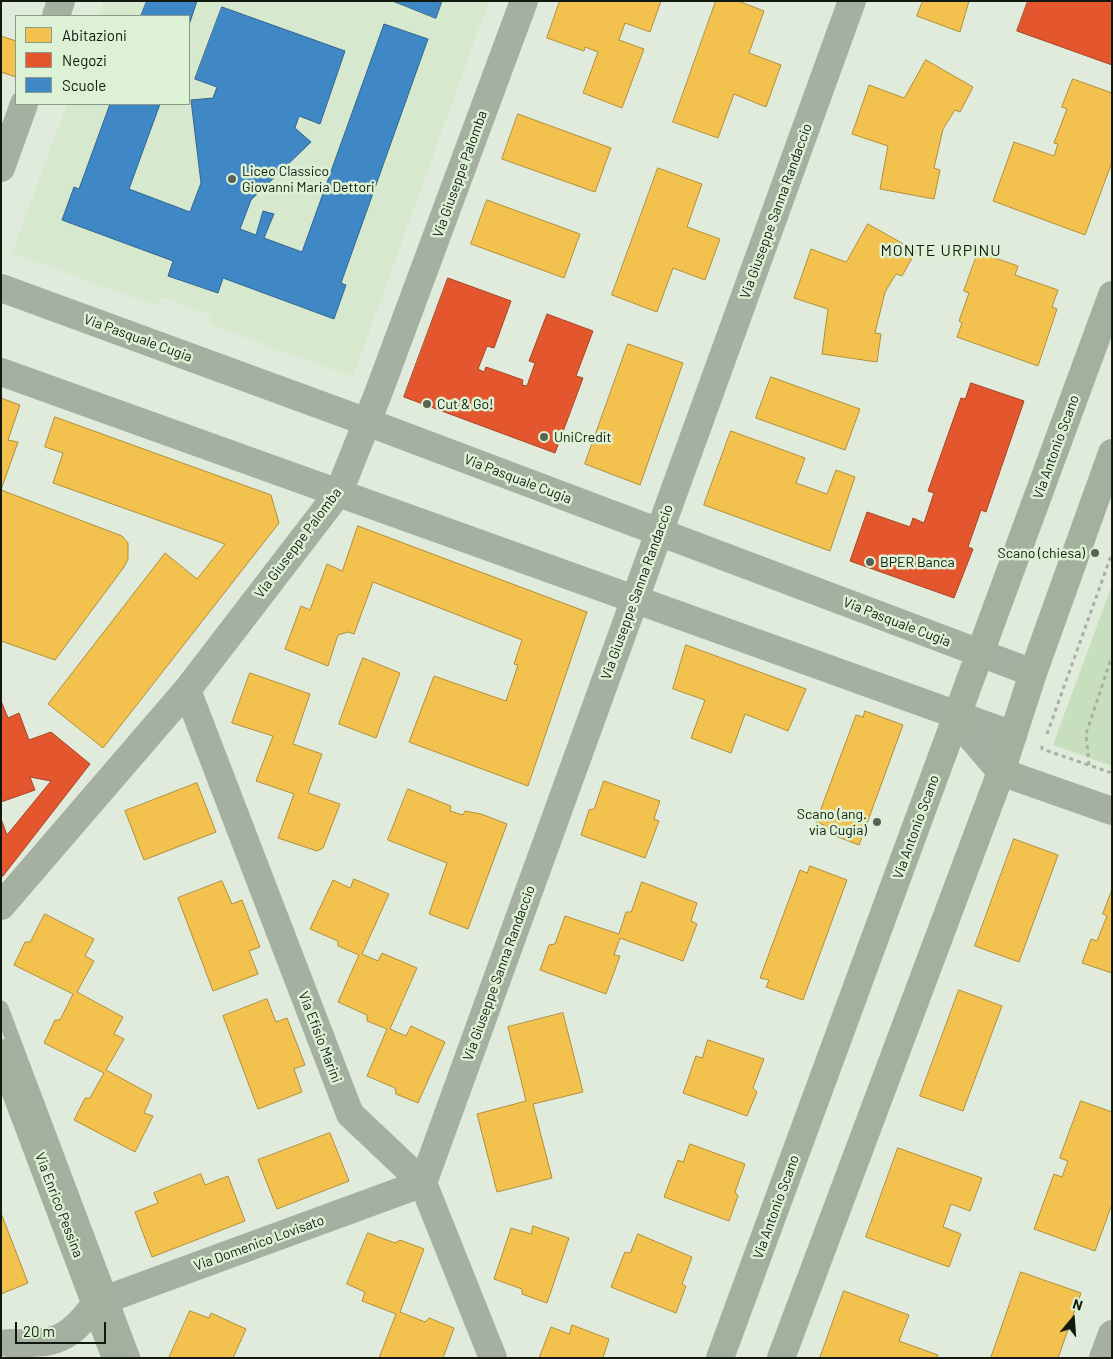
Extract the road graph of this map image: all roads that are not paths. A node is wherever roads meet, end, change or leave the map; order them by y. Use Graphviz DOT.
graph roads {
  1 [pos="61,1"];
  2 [pos="524,1"];
  3 [pos="852,1"];
  4 [pos="56,15"];
  5 [pos="24,105"];
  6 [pos="1,168"];
  7 [pos="1,288"];
  8 [pos="1112,295"];
  9 [pos="1,372"];
  10 [pos="367,422"];
  11 [pos="1112,453"];
  12 [pos="338,492"];
  13 [pos="659,532"];
  14 [pos="635,599"];
  15 [pos="980,653"];
  16 [pos="1033,673"];
  17 [pos="187,690"];
  18 [pos="958,715"];
  19 [pos="1013,735"];
  20 [pos="1001,772"];
  21 [pos="1112,810"];
  22 [pos="1,906"];
  23 [pos="1,1008"];
  24 [pos="1,1053"];
  25 [pos="423,1183"];
  26 [pos="103,1300"];
  27 [pos="1112,1334"];
  28 [pos="5,1341"];
  29 [pos="36,1358"];
  30 [pos="116,1358"];
  31 [pos="134,1358"];
  32 [pos="493,1358"];
  33 [pos="720,1358"];
  34 [pos="781,1358"];
  35 [pos="1103,1358"];
  1 -- 4 [label="street"];
  2 -- 10 [label="street, Via Giuseppe Palomba"];
  3 -- 13 [label="street, Via Giuseppe Sanna Randaccio"];
  5 -- 6 [label="street"];
  7 -- 10 [label="street, Via Pasquale Cugia"];
  8 -- 15 [label="street, Via Antonio Scano"];
  9 -- 12 [label="street"];
  10 -- 12 [label="street, Via Giuseppe Palomba"];
  10 -- 13 [label="street, Via Pasquale Cugia"];
  11 -- 16 [label="street"];
  12 -- 14 [label="street"];
  12 -- 17 [label="street, Via Giuseppe Palomba"];
  13 -- 14 [label="street, Via Giuseppe Sanna Randaccio"];
  13 -- 15 [label="street, Via Pasquale Cugia"];
  14 -- 18 [label="street"];
  14 -- 25 [label="street, Via Giuseppe Sanna Randaccio"];
  15 -- 16 [label="street, Via Pasquale Cugia"];
  15 -- 18 [label="street, Via Antonio Scano"];
  16 -- 19 [label="street"];
  17 -- 22 [label="street, Via Giuseppe Palomba"];
  17 -- 25 [label="street, Via Efisio Marini"];
  18 -- 19 [label="street"];
  18 -- 20 [label="street"];
  18 -- 33 [label="street, Via Antonio Scano"];
  19 -- 20 [label="street"];
  20 -- 21 [label="street"];
  20 -- 34 [label="street"];
  23 -- 26 [label="lane"];
  24 -- 26 [label="street, Via Enrico Pessina"];
  25 -- 26 [label="street, Via Domenico Lovisato"];
  25 -- 32 [label="street, Via Efisio Marini"];
  26 -- 28 [label="street"];
  26 -- 30 [label="street, Via Enrico Pessina"];
  26 -- 31 [label="lane"];
  27 -- 35 [label="street"];
  28 -- 29 [label="street"];
}
